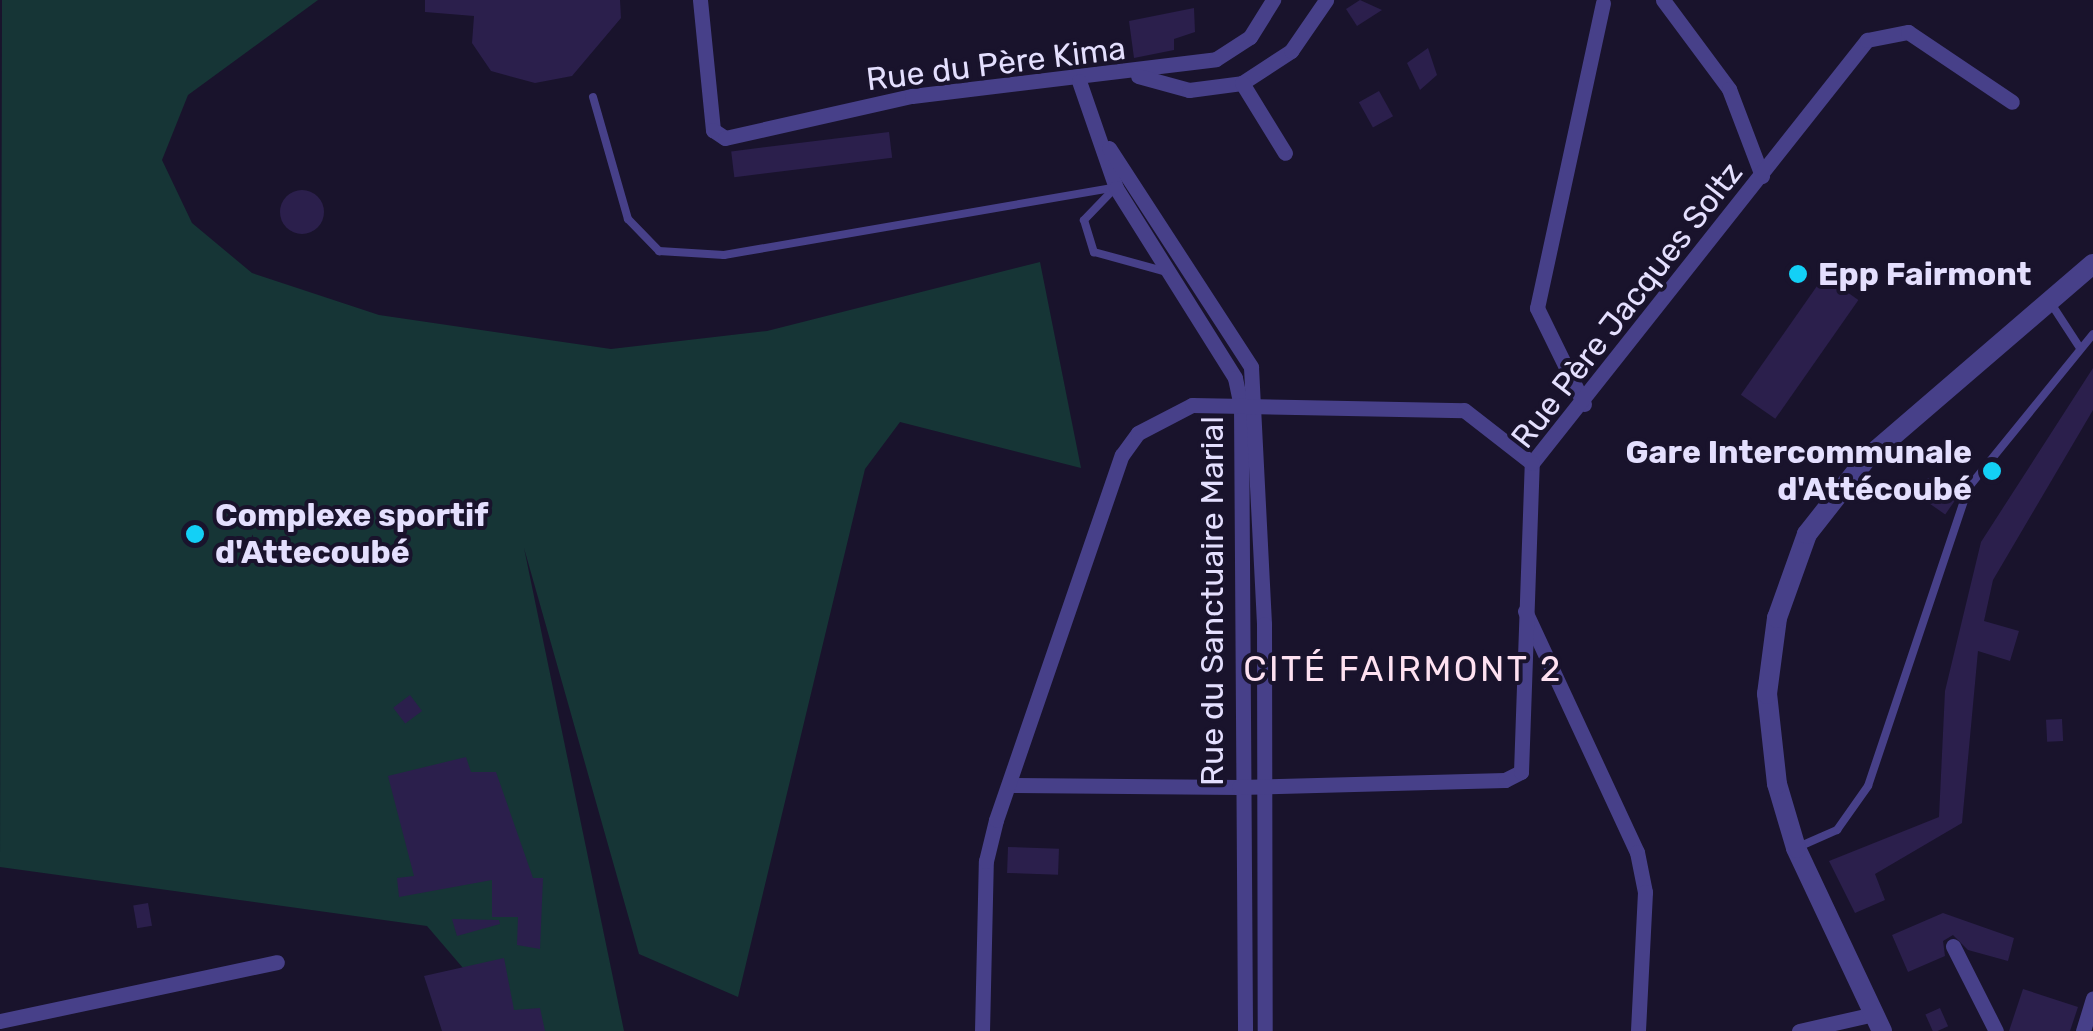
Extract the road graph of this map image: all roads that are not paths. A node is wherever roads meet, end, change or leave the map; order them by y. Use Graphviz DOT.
graph roads {
  1 [pos="700,0"];
  2 [pos="1273,0"];
  3 [pos="1326,0"];
  4 [pos="1664,0"];
  5 [pos="1603,3"];
  6 [pos="1134,75"];
  7 [pos="1078,81"];
  8 [pos="1242,84"];
  9 [pos="593,96"];
  10 [pos="2012,102"];
  11 [pos="1108,146"];
  12 [pos="1285,153"];
  13 [pos="1762,176"];
  14 [pos="1136,180"];
  15 [pos="1116,188"];
  16 [pos="2093,264"];
  17 [pos="1170,273"];
  18 [pos="2049,302"];
  19 [pos="2093,334"];
  20 [pos="2080,348"];
  21 [pos="1584,404"];
  22 [pos="1249,406"];
  23 [pos="1532,463"];
  24 [pos="1522,606"];
  25 [pos="1240,622"];
  26 [pos="1264,624"];
  27 [pos="1264,784"];
  28 [pos="1010,785"];
  29 [pos="1239,787"];
  30 [pos="1796,848"];
  31 [pos="1954,946"];
  32 [pos="277,962"];
  33 [pos="2093,999"];
  34 [pos="0,1021"];
  35 [pos="1878,1022"];
  36 [pos="982,1031"];
  37 [pos="1246,1031"];
  38 [pos="1266,1031"];
  39 [pos="1638,1031"];
  40 [pos="1798,1031"];
  41 [pos="1996,1031"];
  42 [pos="2083,1031"];
  1 -- 7 [label="street, Rue du Père Kima"];
  2 -- 6 [label="street, Rue du Père Kima"];
  3 -- 8 [label="street"];
  4 -- 13 [label="street"];
  5 -- 21 [label="street"];
  6 -- 7 [label="street, Rue du Père Kima"];
  6 -- 8 [label="street"];
  7 -- 11 [label="street, Rue du Sanctuaire Marial"];
  8 -- 12 [label="street"];
  9 -- 15 [label="lane"];
  10 -- 13 [label="street, Rue Père Jacques Soltz"];
  11 -- 14 [label="street, Rue du Sanctuaire Marial"];
  11 -- 15 [label="street, Rue du Sanctuaire Marial"];
  13 -- 21 [label="street, Rue Père Jacques Soltz"];
  14 -- 15 [label="lane"];
  14 -- 22 [label="street, Rue du Sanctuaire Marial"];
  15 -- 17 [label="street, Rue du Sanctuaire Marial"];
  15 -- 17 [label="lane"];
  16 -- 18 [label="street"];
  17 -- 22 [label="street, Rue du Sanctuaire Marial"];
  18 -- 20 [label="lane"];
  18 -- 30 [label="street"];
  19 -- 20 [label="lane"];
  20 -- 30 [label="lane"];
  21 -- 23 [label="street, Rue Père Jacques Soltz"];
  22 -- 23 [label="street"];
  22 -- 25 [label="street, Rue du Sanctuaire Marial"];
  22 -- 26 [label="street, Rue du Sanctuaire Marial"];
  22 -- 28 [label="street"];
  23 -- 24 [label="street, Rue Père Jacques Soltz"];
  24 -- 27 [label="street, Rue Père Jacques Soltz"];
  24 -- 39 [label="street"];
  25 -- 26 [label="street"];
  25 -- 29 [label="street, Rue du Sanctuaire Marial"];
  26 -- 27 [label="street, Rue du Sanctuaire Marial"];
  27 -- 29 [label="street, Rue Père Jacques Soltz"];
  27 -- 38 [label="street, Rue du Sanctuaire Marial"];
  28 -- 29 [label="street, Rue Père Jacques Soltz"];
  28 -- 36 [label="street"];
  29 -- 37 [label="street, Rue du Sanctuaire Marial"];
  30 -- 35 [label="street"];
  31 -- 41 [label="street"];
  32 -- 34 [label="street"];
  33 -- 42 [label="street"];
  35 -- 40 [label="street"];
}
